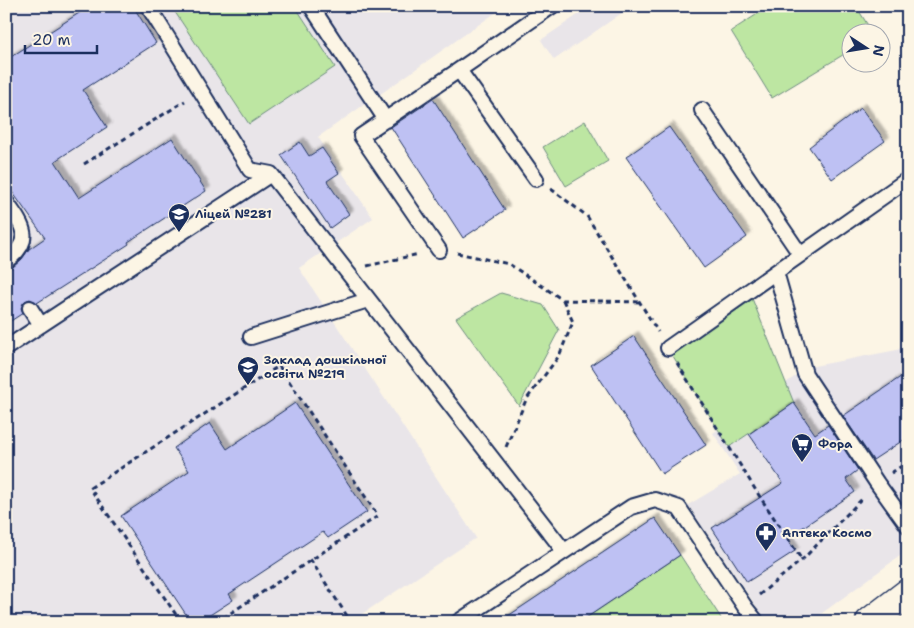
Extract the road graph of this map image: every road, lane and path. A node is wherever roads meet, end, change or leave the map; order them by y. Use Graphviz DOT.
graph roads {
  1 [pos="148,6"];
  2 [pos="311,6"];
  3 [pos="552,6"];
  4 [pos="459,70"];
  5 [pos="201,91"];
  6 [pos="702,110"];
  7 [pos="386,120"];
  8 [pos="84,164"];
  9 [pos="271,174"];
  10 [pos="536,178"];
  11 [pos="908,180"];
  12 [pos="6,202"];
  13 [pos="439,250"];
  14 [pos="800,254"];
  15 [pos="6,261"];
  16 [pos="346,271"];
  17 [pos="776,272"];
  18 [pos="368,300"];
  19 [pos="563,300"];
  20 [pos="640,302"];
  21 [pos="30,308"];
  22 [pos="41,324"];
  23 [pos="251,337"];
  24 [pos="6,348"];
  25 [pos="668,348"];
  26 [pos="908,462"];
  27 [pos="498,466"];
  28 [pos="877,483"];
  29 [pos="908,526"];
  30 [pos="564,551"];
  31 [pos="310,559"];
  32 [pos="908,593"];
  33 [pos="745,607"];
  34 [pos="181,622"];
  35 [pos="217,622"];
  36 [pos="351,622"];
  37 [pos="458,622"];
  38 [pos="757,622"];
  39 [pos="870,622"];
  1 -- 5 [label="lane"];
  2 -- 7 [label="lane"];
  3 -- 4 [label="lane"];
  4 -- 7 [label="lane"];
  4 -- 10 [label="lane"];
  5 -- 8 [label="path"];
  5 -- 9 [label="lane"];
  6 -- 14 [label="lane"];
  7 -- 13 [label="lane"];
  9 -- 16 [label="lane"];
  9 -- 22 [label="lane"];
  11 -- 14 [label="lane"];
  12 -- 15 [label="lane"];
  13 -- 16 [label="path"];
  13 -- 19 [label="path"];
  14 -- 17 [label="lane"];
  16 -- 18 [label="lane"];
  17 -- 25 [label="lane"];
  17 -- 28 [label="lane"];
  18 -- 23 [label="lane"];
  18 -- 27 [label="lane"];
  19 -- 20 [label="path"];
  19 -- 27 [label="path"];
  21 -- 22 [label="lane"];
  22 -- 24 [label="lane"];
  26 -- 28 [label="path"];
  27 -- 30 [label="lane"];
  28 -- 29 [label="lane"];
  28 -- 33 [label="path"];
  30 -- 33 [label="lane"];
  30 -- 37 [label="lane"];
  31 -- 34 [label="path"];
  31 -- 35 [label="path"];
  31 -- 36 [label="path"];
  32 -- 39 [label="street"];
  33 -- 38 [label="lane"];
}
